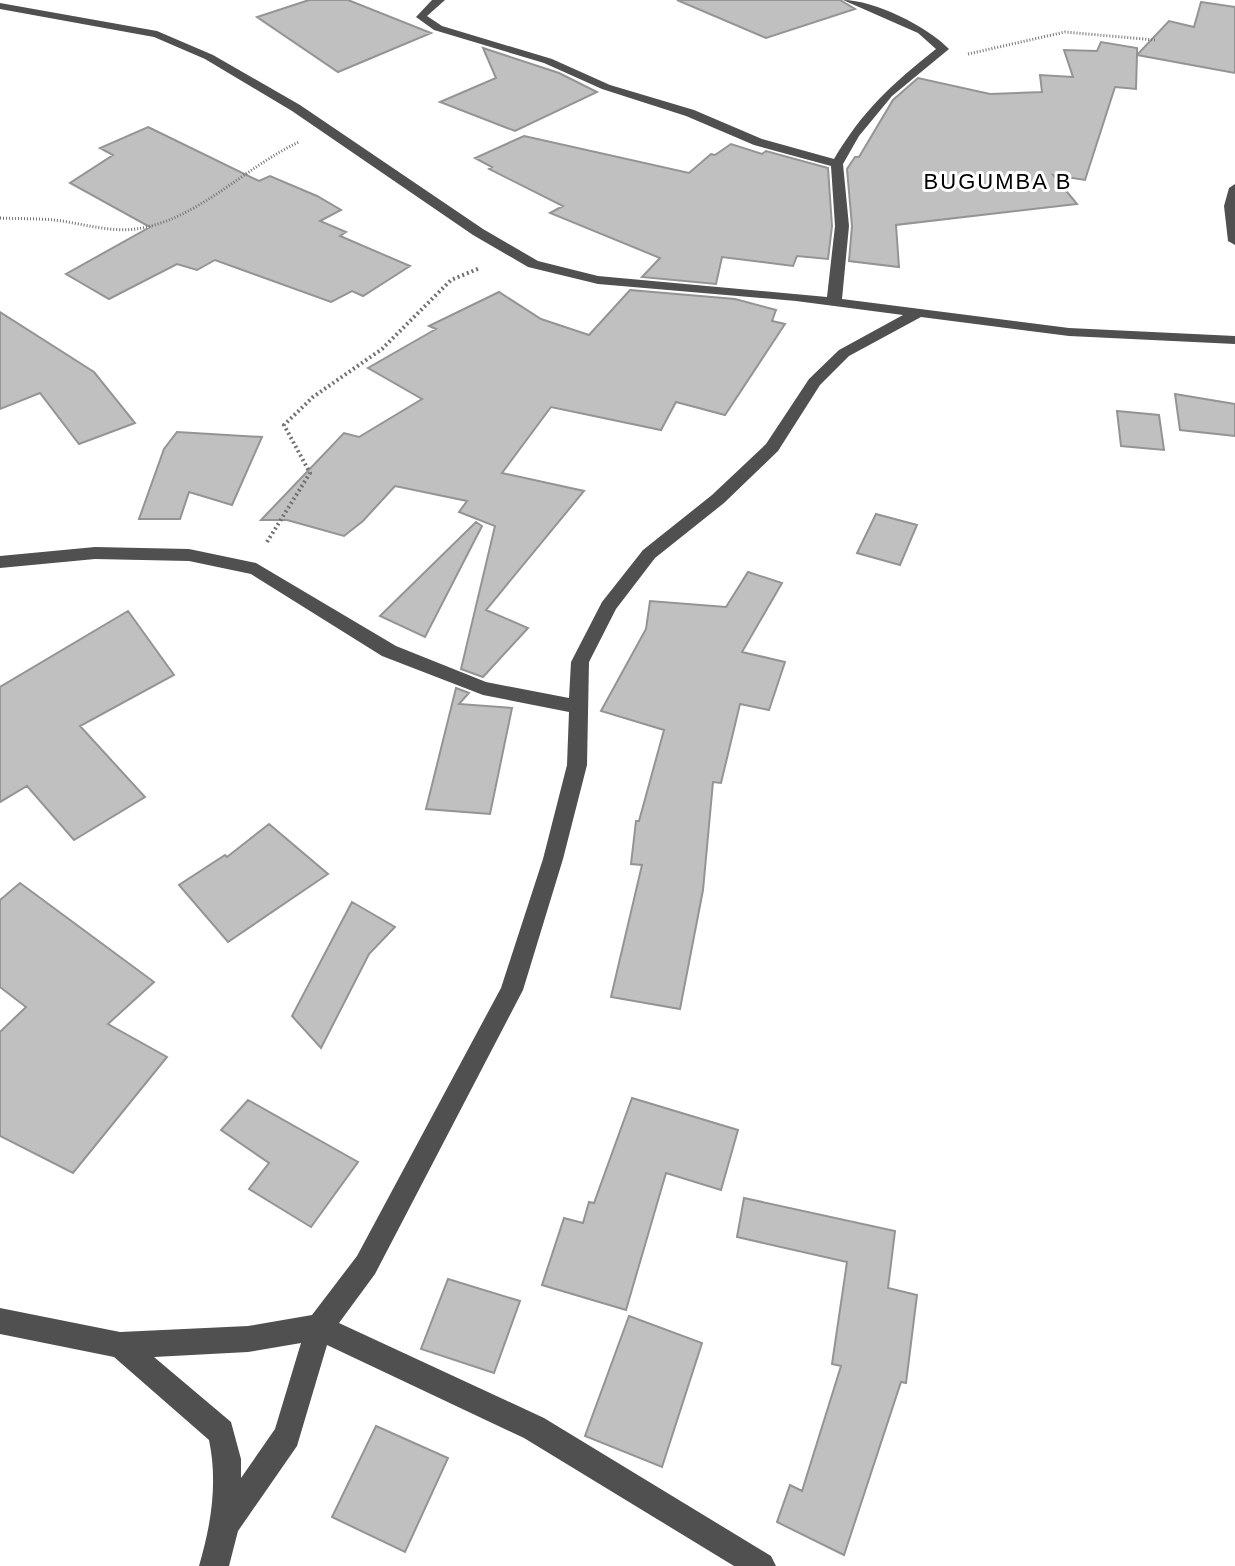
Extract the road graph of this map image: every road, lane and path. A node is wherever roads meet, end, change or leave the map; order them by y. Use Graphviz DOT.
graph roads {
  1 [pos="440,0"];
  2 [pos="848,0"];
  3 [pos="0,6"];
  4 [pos="1155,40"];
  5 [pos="928,63"];
  6 [pos="329,131"];
  7 [pos="837,164"];
  8 [pos="1235,188"];
  9 [pos="0,218"];
  10 [pos="1235,241"];
  11 [pos="514,254"];
  12 [pos="834,302"];
  13 [pos="918,313"];
  14 [pos="1235,340"];
  15 [pos="0,562"];
  16 [pos="248,568"];
  17 [pos="579,707"];
  18 [pos="0,1321"];
  19 [pos="319,1327"];
  20 [pos="120,1345"];
  21 [pos="226,1524"];
  22 [pos="214,1566"];
  23 [pos="761,1566"];
  1 -- 7 [label="street"];
  2 -- 5 [label="street"];
  3 -- 6 [label="street"];
  4 -- 5 [label="path"];
  5 -- 7 [label="street"];
  6 -- 9 [label="path"];
  6 -- 11 [label="street"];
  7 -- 12 [label="street"];
  8 -- 10 [label="street"];
  11 -- 12 [label="street"];
  11 -- 16 [label="path"];
  12 -- 13 [label="street"];
  13 -- 14 [label="street"];
  13 -- 17 [label="street"];
  15 -- 16 [label="street"];
  16 -- 17 [label="street"];
  17 -- 19 [label="street"];
  18 -- 20 [label="street"];
  19 -- 20 [label="street"];
  19 -- 21 [label="street"];
  19 -- 23 [label="street"];
  20 -- 21 [label="street"];
  21 -- 22 [label="street"];
}
